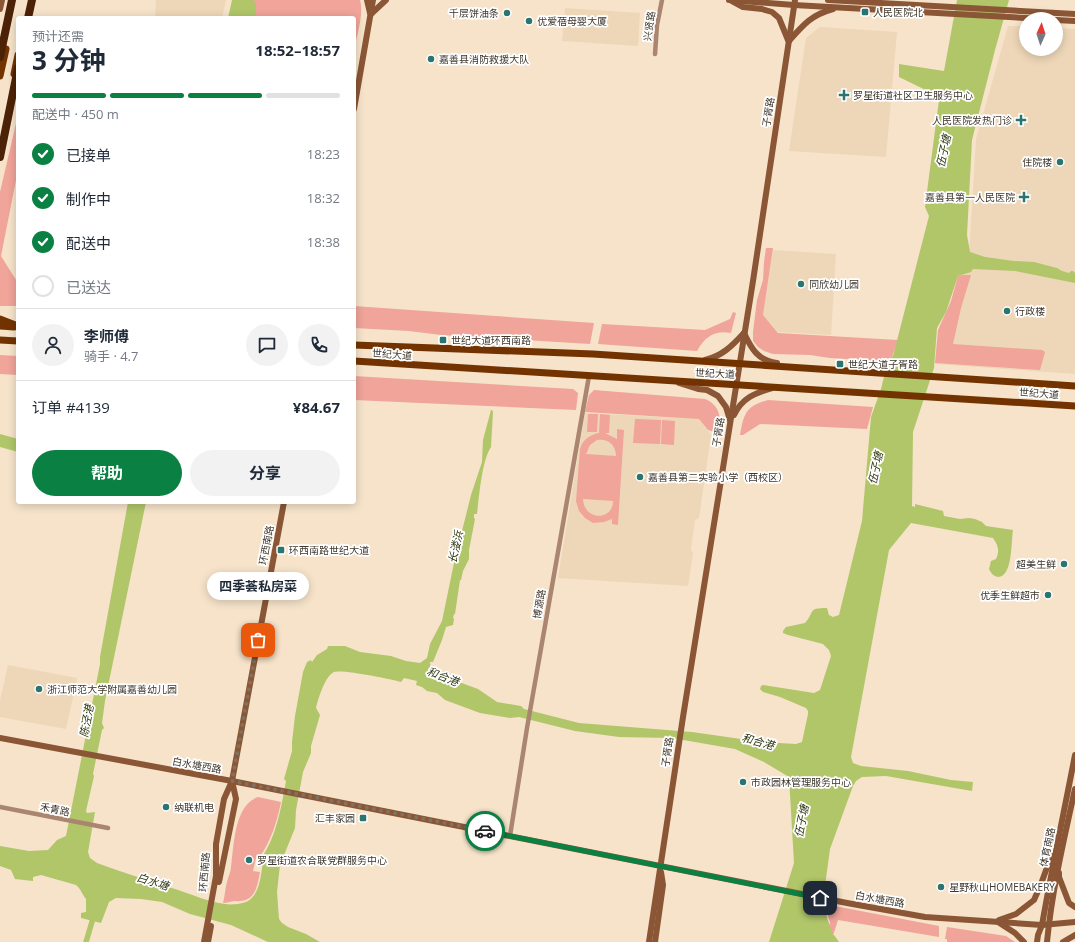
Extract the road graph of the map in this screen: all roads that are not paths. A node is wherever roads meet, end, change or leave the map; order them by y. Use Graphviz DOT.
graph roads {
  1 [pos="2,0"];
  2 [pos="12,0"];
  3 [pos="16,0"];
  4 [pos="33,0"];
  5 [pos="366,0"];
  6 [pos="373,0"];
  7 [pos="386,0"];
  8 [pos="662,0"];
  9 [pos="730,0"];
  10 [pos="828,0"];
  11 [pos="858,0"];
  12 [pos="795,2"];
  13 [pos="839,7"];
  14 [pos="0,9"];
  15 [pos="371,14"];
  16 [pos="1075,14"];
  17 [pos="29,16"];
  18 [pos="1019,17"];
  19 [pos="1063,20"];
  20 [pos="1075,21"];
  21 [pos="789,41"];
  22 [pos="655,54"];
  23 [pos="0,57"];
  24 [pos="16,64"];
  25 [pos="0,76"];
  26 [pos="16,78"];
  27 [pos="356,98"];
  28 [pos="0,137"];
  29 [pos="0,157"];
  30 [pos="0,319"];
  31 [pos="16,325"];
  32 [pos="0,326"];
  33 [pos="16,326"];
  34 [pos="744,332"];
  35 [pos="1,340"];
  36 [pos="16,341"];
  37 [pos="356,342"];
  38 [pos="356,345"];
  39 [pos="363,346"];
  40 [pos="702,361"];
  41 [pos="356,362"];
  42 [pos="739,363"];
  43 [pos="798,367"];
  44 [pos="589,376"];
  45 [pos="670,381"];
  46 [pos="736,384"];
  47 [pos="1075,386"];
  48 [pos="774,387"];
  49 [pos="1075,406"];
  50 [pos="730,422"];
  51 [pos="284,504"];
  52 [pos="0,738"];
  53 [pos="1075,755"];
  54 [pos="232,781"];
  55 [pos="1075,788"];
  56 [pos="0,807"];
  57 [pos="108,828"];
  58 [pos="510,836"];
  59 [pos="1056,851"];
  60 [pos="1059,865"];
  61 [pos="661,866"];
  62 [pos="218,876"];
  63 [pos="1075,907"];
  64 [pos="996,922"];
  65 [pos="1075,922"];
  66 [pos="1045,924"];
  67 [pos="1075,935"];
  68 [pos="206,940"];
  69 [pos="648,942"];
  70 [pos="655,942"];
  71 [pos="1024,942"];
  72 [pos="1037,942"];
  73 [pos="1047,942"];
  74 [pos="1063,942"];
  1 -- 14 [label="street"];
  2 -- 23 [label="highway"];
  3 -- 25 [label="main road"];
  4 -- 17 [label="highway"];
  5 -- 15 [label="street"];
  6 -- 15 [label="street"];
  7 -- 15 [label="street"];
  8 -- 22 [label="street, 兴贤路"];
  9 -- 12 [label="street"];
  9 -- 21 [label="street"];
  10 -- 11 [label="street"];
  11 -- 16 [label="street"];
  12 -- 13 [label="street"];
  12 -- 21 [label="street, 子胥路"];
  13 -- 18 [label="street"];
  13 -- 21 [label="street"];
  15 -- 27 [label="street"];
  19 -- 20 [label="street"];
  21 -- 34 [label="street, 子胥路"];
  24 -- 28 [label="main road"];
  26 -- 29 [label="highway"];
  30 -- 31 [label="main road"];
  32 -- 33 [label="main road"];
  34 -- 40 [label="street"];
  34 -- 42 [label="street, 子胥路"];
  34 -- 43 [label="street"];
  35 -- 36 [label="main road"];
  37 -- 39 [label="street"];
  38 -- 39 [label="main road, 世纪大道"];
  39 -- 40 [label="main road, 世纪大道"];
  40 -- 42 [label="main road, 世纪大道"];
  41 -- 44 [label="main road, 世纪大道"];
  42 -- 43 [label="main road, 世纪大道"];
  42 -- 46 [label="street, 子胥路"];
  43 -- 47 [label="main road, 世纪大道"];
  44 -- 45 [label="main road, 世纪大道"];
  44 -- 58 [label="street, 博源路"];
  45 -- 46 [label="main road, 世纪大道"];
  45 -- 50 [label="street"];
  46 -- 48 [label="main road, 世纪大道"];
  46 -- 50 [label="street, 子胥路"];
  48 -- 49 [label="main road, 世纪大道"];
  48 -- 50 [label="street"];
  50 -- 61 [label="street, 子胥路"];
  51 -- 54 [label="street, 环西南路"];
  52 -- 54 [label="street, 白水塘西路"];
  53 -- 59 [label="street, 体育南路"];
  54 -- 58 [label="street, 白水塘西路"];
  54 -- 62 [label="street, 环西南路"];
  54 -- 62 [label="street, 环西南路"];
  55 -- 60 [label="street, 体育南路"];
  56 -- 57 [label="street, 禾青路"];
  58 -- 61 [label="street, 白水塘西路"];
  59 -- 64 [label="street"];
  59 -- 66 [label="street, 体育南路"];
  60 -- 63 [label="street"];
  60 -- 66 [label="street, 体育南路"];
  61 -- 64 [label="street, 白水塘西路"];
  61 -- 69 [label="street, 子胥路"];
  61 -- 70 [label="street, 子胥路"];
  62 -- 68 [label="street, 环西南路"];
  64 -- 66 [label="street, 白水塘西路"];
  64 -- 71 [label="street"];
  65 -- 66 [label="street, 白水塘西路"];
  66 -- 72 [label="street, 体育南路"];
  66 -- 73 [label="street, 体育南路"];
  67 -- 74 [label="street"];
}
